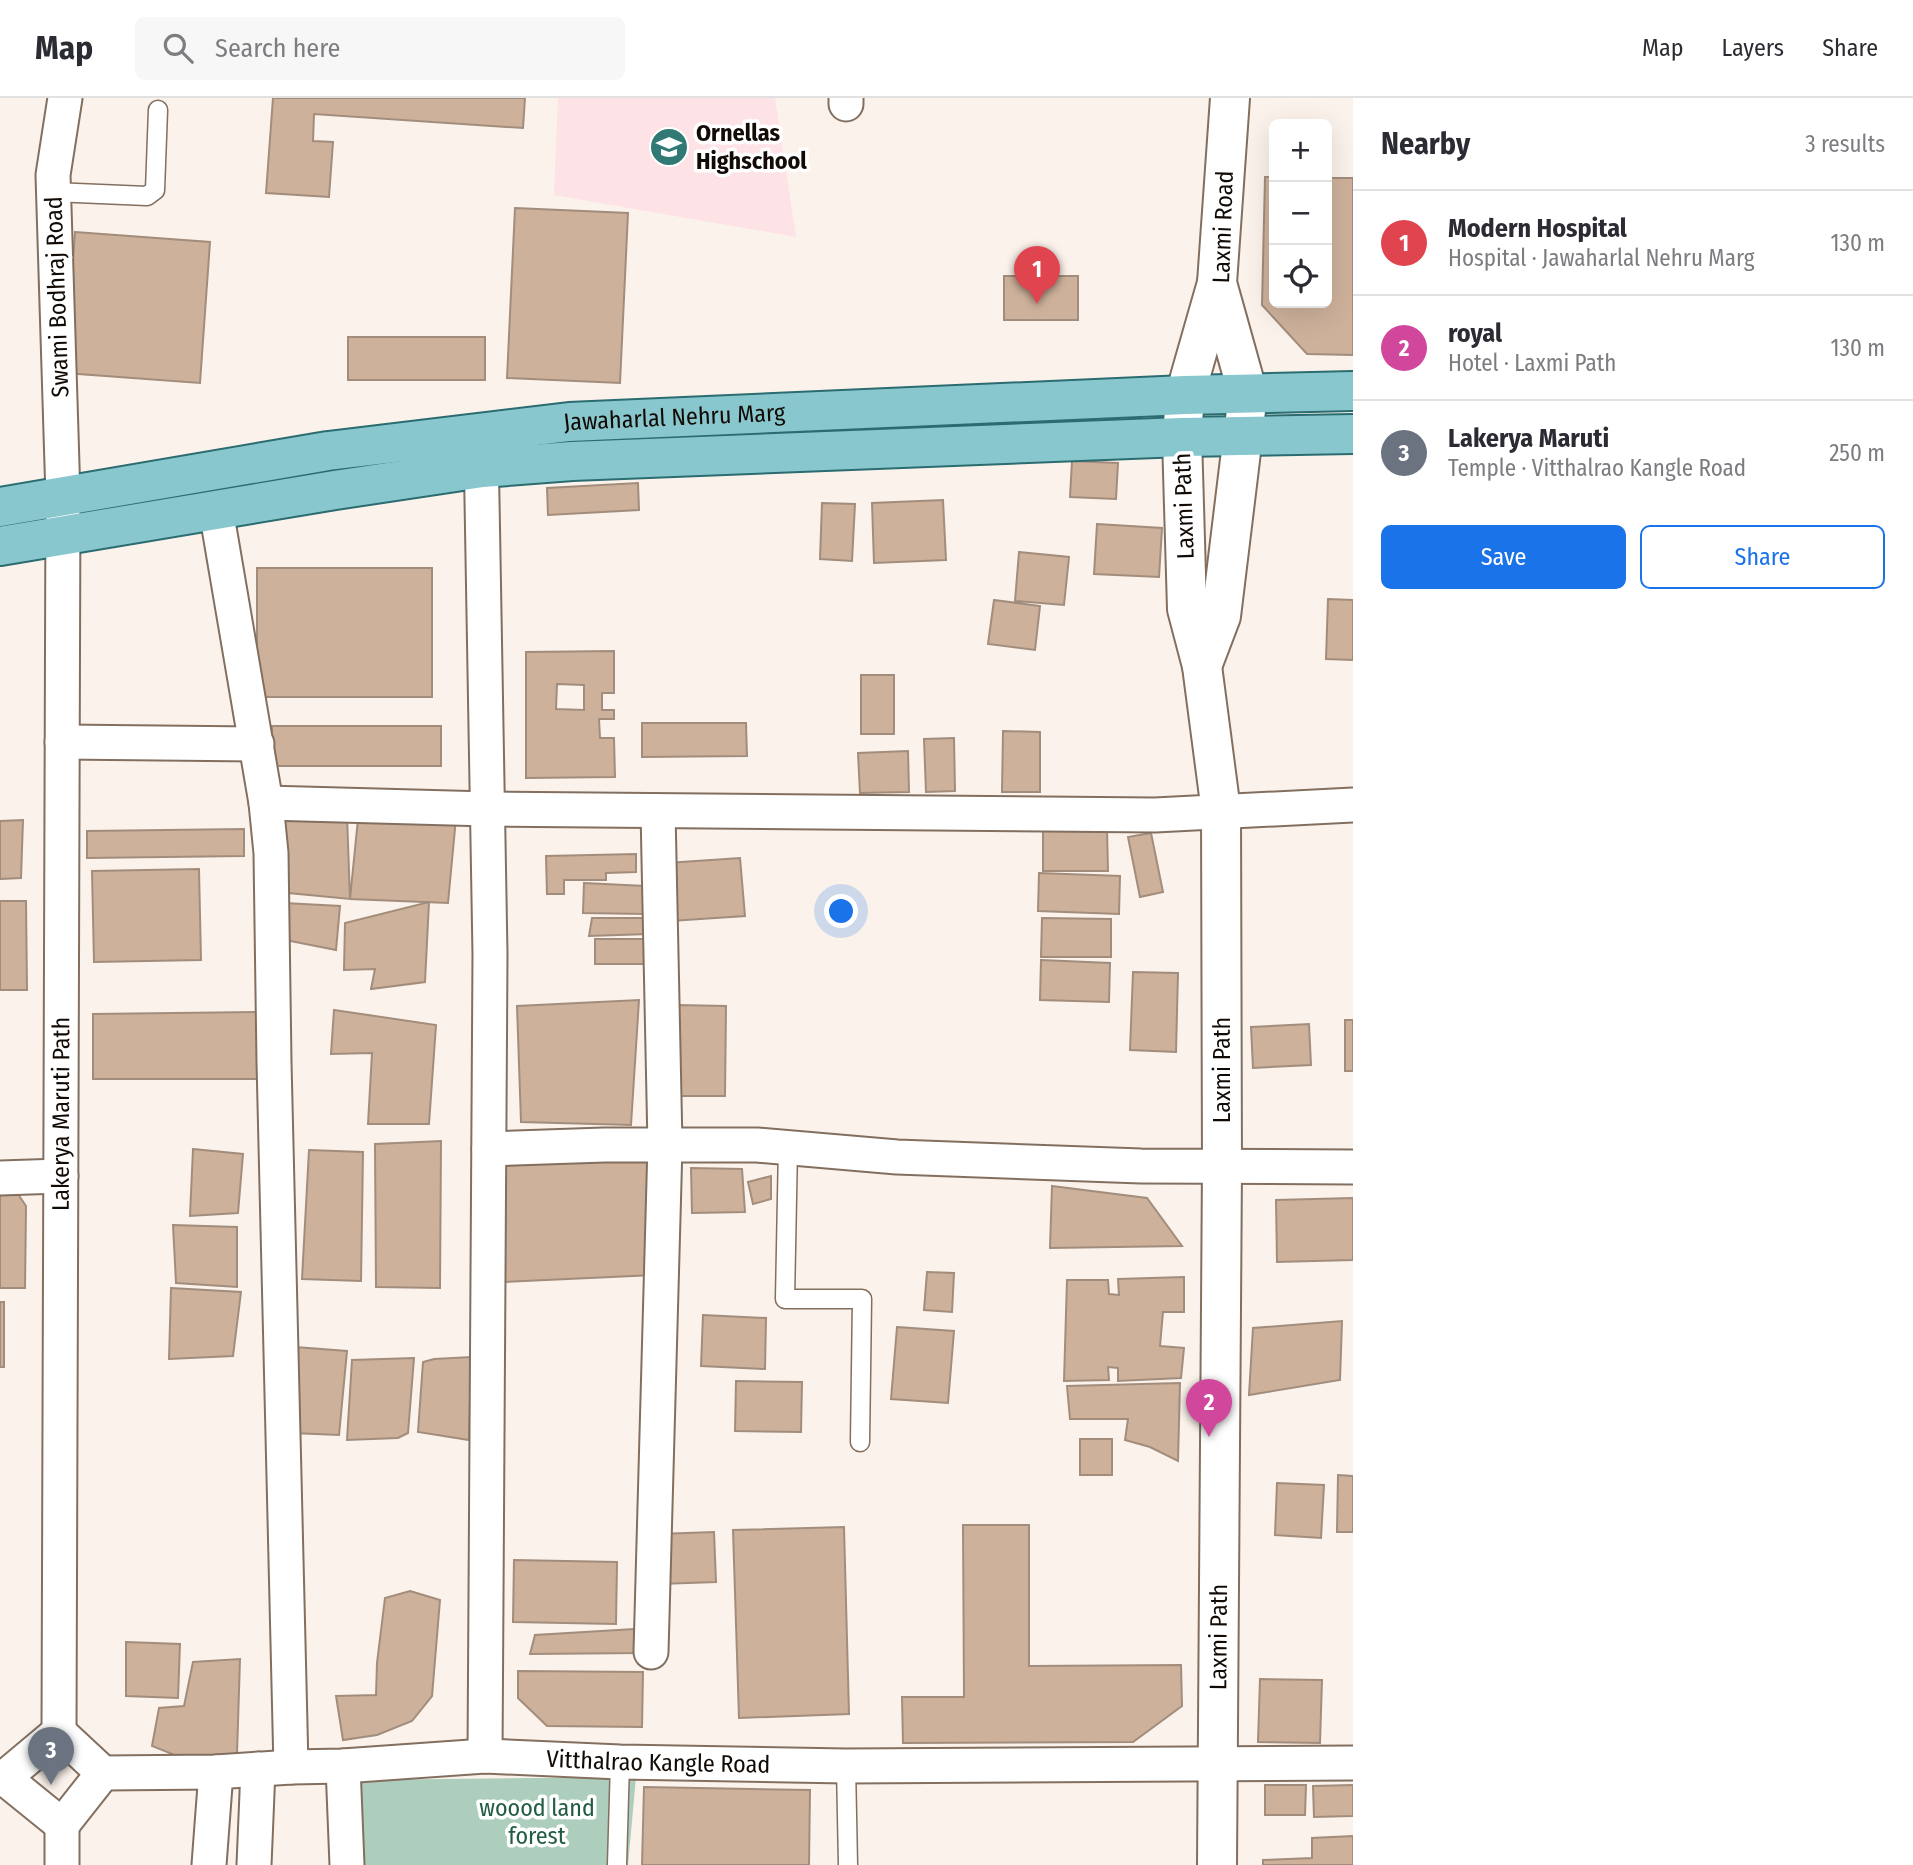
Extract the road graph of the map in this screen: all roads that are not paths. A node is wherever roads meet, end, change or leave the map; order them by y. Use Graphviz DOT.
graph roads {
  1 [pos="65,98"];
  2 [pos="1230,98"];
  3 [pos="158,110"];
  4 [pos="53,192"];
  5 [pos="1217,283"];
  6 [pos="1353,391"];
  7 [pos="1248,394"];
  8 [pos="1185,395"];
  9 [pos="1353,434"];
  10 [pos="1244,436"];
  11 [pos="1182,437"];
  12 [pos="481,450"];
  13 [pos="63,497"];
  14 [pos="0,507"];
  15 [pos="216,510"];
  16 [pos="63,536"];
  17 [pos="0,546"];
  18 [pos="1202,666"];
  19 [pos="62,742"];
  20 [pos="257,744"];
  21 [pos="266,803"];
  22 [pos="1353,804"];
  23 [pos="488,809"];
  24 [pos="658,811"];
  25 [pos="1221,811"];
  26 [pos="665,1145"];
  27 [pos="788,1147"];
  28 [pos="489,1149"];
  29 [pos="1222,1167"];
  30 [pos="1353,1167"];
  31 [pos="61,1176"];
  32 [pos="0,1178"];
  33 [pos="860,1442"];
  34 [pos="652,1651"];
  35 [pos="59,1732"];
  36 [pos="485,1756"];
  37 [pos="620,1762"];
  38 [pos="1353,1763"];
  39 [pos="1217,1764"];
  40 [pos="343,1766"];
  41 [pos="846,1766"];
  42 [pos="291,1767"];
  43 [pos="258,1769"];
  44 [pos="216,1772"];
  45 [pos="103,1773"];
  46 [pos="2,1778"];
  47 [pos="62,1825"];
  48 [pos="62,1865"];
  49 [pos="209,1865"];
  50 [pos="254,1865"];
  51 [pos="346,1865"];
  52 [pos="617,1865"];
  53 [pos="848,1865"];
  54 [pos="1217,1865"];
  1 -- 4 [label="street, Swami Bodhraj Road"];
  2 -- 5 [label="street, Laxmi Road"];
  3 -- 4 [label="lane"];
  4 -- 13 [label="street, Swami Bodhraj Road"];
  5 -- 7 [label="street, Laxmi Road"];
  5 -- 8 [label="street, Laxmi Path"];
  6 -- 7 [label="main road, Jawaharlal Nehru Marg"];
  7 -- 8 [label="main road, Jawaharlal Nehru Marg"];
  7 -- 10 [label="street, Laxmi Road"];
  8 -- 11 [label="street, Laxmi Path"];
  8 -- 12 [label="main road, Jawaharlal Nehru Marg"];
  9 -- 10 [label="main road, Jawaharlal Nehru Marg"];
  10 -- 11 [label="main road, Jawaharlal Nehru Marg"];
  10 -- 18 [label="street, Laxmi Road"];
  11 -- 12 [label="main road, Jawaharlal Nehru Marg"];
  11 -- 18 [label="street, Laxmi Path"];
  12 -- 13 [label="main road, Jawaharlal Nehru Marg"];
  12 -- 15 [label="main road, Jawaharlal Nehru Marg"];
  12 -- 23 [label="street"];
  13 -- 14 [label="main road, Jawaharlal Nehru Marg"];
  13 -- 16 [label="street, Lakerya Maruti Path"];
  15 -- 16 [label="main road, Jawaharlal Nehru Marg"];
  15 -- 20 [label="street"];
  16 -- 17 [label="main road, Jawaharlal Nehru Marg"];
  16 -- 19 [label="street, Lakerya Maruti Path"];
  18 -- 25 [label="street, Laxmi Path"];
  19 -- 20 [label="street"];
  19 -- 31 [label="street, Lakerya Maruti Path"];
  20 -- 21 [label="street"];
  21 -- 23 [label="street"];
  21 -- 42 [label="street"];
  22 -- 25 [label="street"];
  23 -- 24 [label="street"];
  23 -- 28 [label="street"];
  24 -- 25 [label="street"];
  24 -- 26 [label="street"];
  25 -- 29 [label="street, Laxmi Path"];
  26 -- 27 [label="street"];
  26 -- 28 [label="street"];
  26 -- 34 [label="street"];
  27 -- 29 [label="street"];
  27 -- 33 [label="lane"];
  28 -- 36 [label="street"];
  29 -- 30 [label="street"];
  29 -- 39 [label="street, Laxmi Path"];
  31 -- 32 [label="street"];
  31 -- 35 [label="street, Lakerya Maruti Path"];
  35 -- 45 [label="street"];
  35 -- 46 [label="street"];
  36 -- 37 [label="street, Vitthalrao Kangle Road"];
  36 -- 40 [label="street, Vitthalrao Kangle Road"];
  37 -- 41 [label="street, Vitthalrao Kangle Road"];
  37 -- 52 [label="lane"];
  38 -- 39 [label="street, Vitthalrao Kangle Road"];
  39 -- 41 [label="street, Vitthalrao Kangle Road"];
  39 -- 54 [label="street, Laxmi Path"];
  40 -- 42 [label="street, Vitthalrao Kangle Road"];
  40 -- 51 [label="street"];
  41 -- 53 [label="lane"];
  42 -- 43 [label="street, Vitthalrao Kangle Road"];
  43 -- 44 [label="street, Vitthalrao Kangle Road"];
  43 -- 50 [label="street"];
  44 -- 45 [label="street, Vitthalrao Kangle Road"];
  44 -- 49 [label="street"];
  45 -- 47 [label="street"];
  46 -- 47 [label="street"];
  47 -- 48 [label="street"];
}
